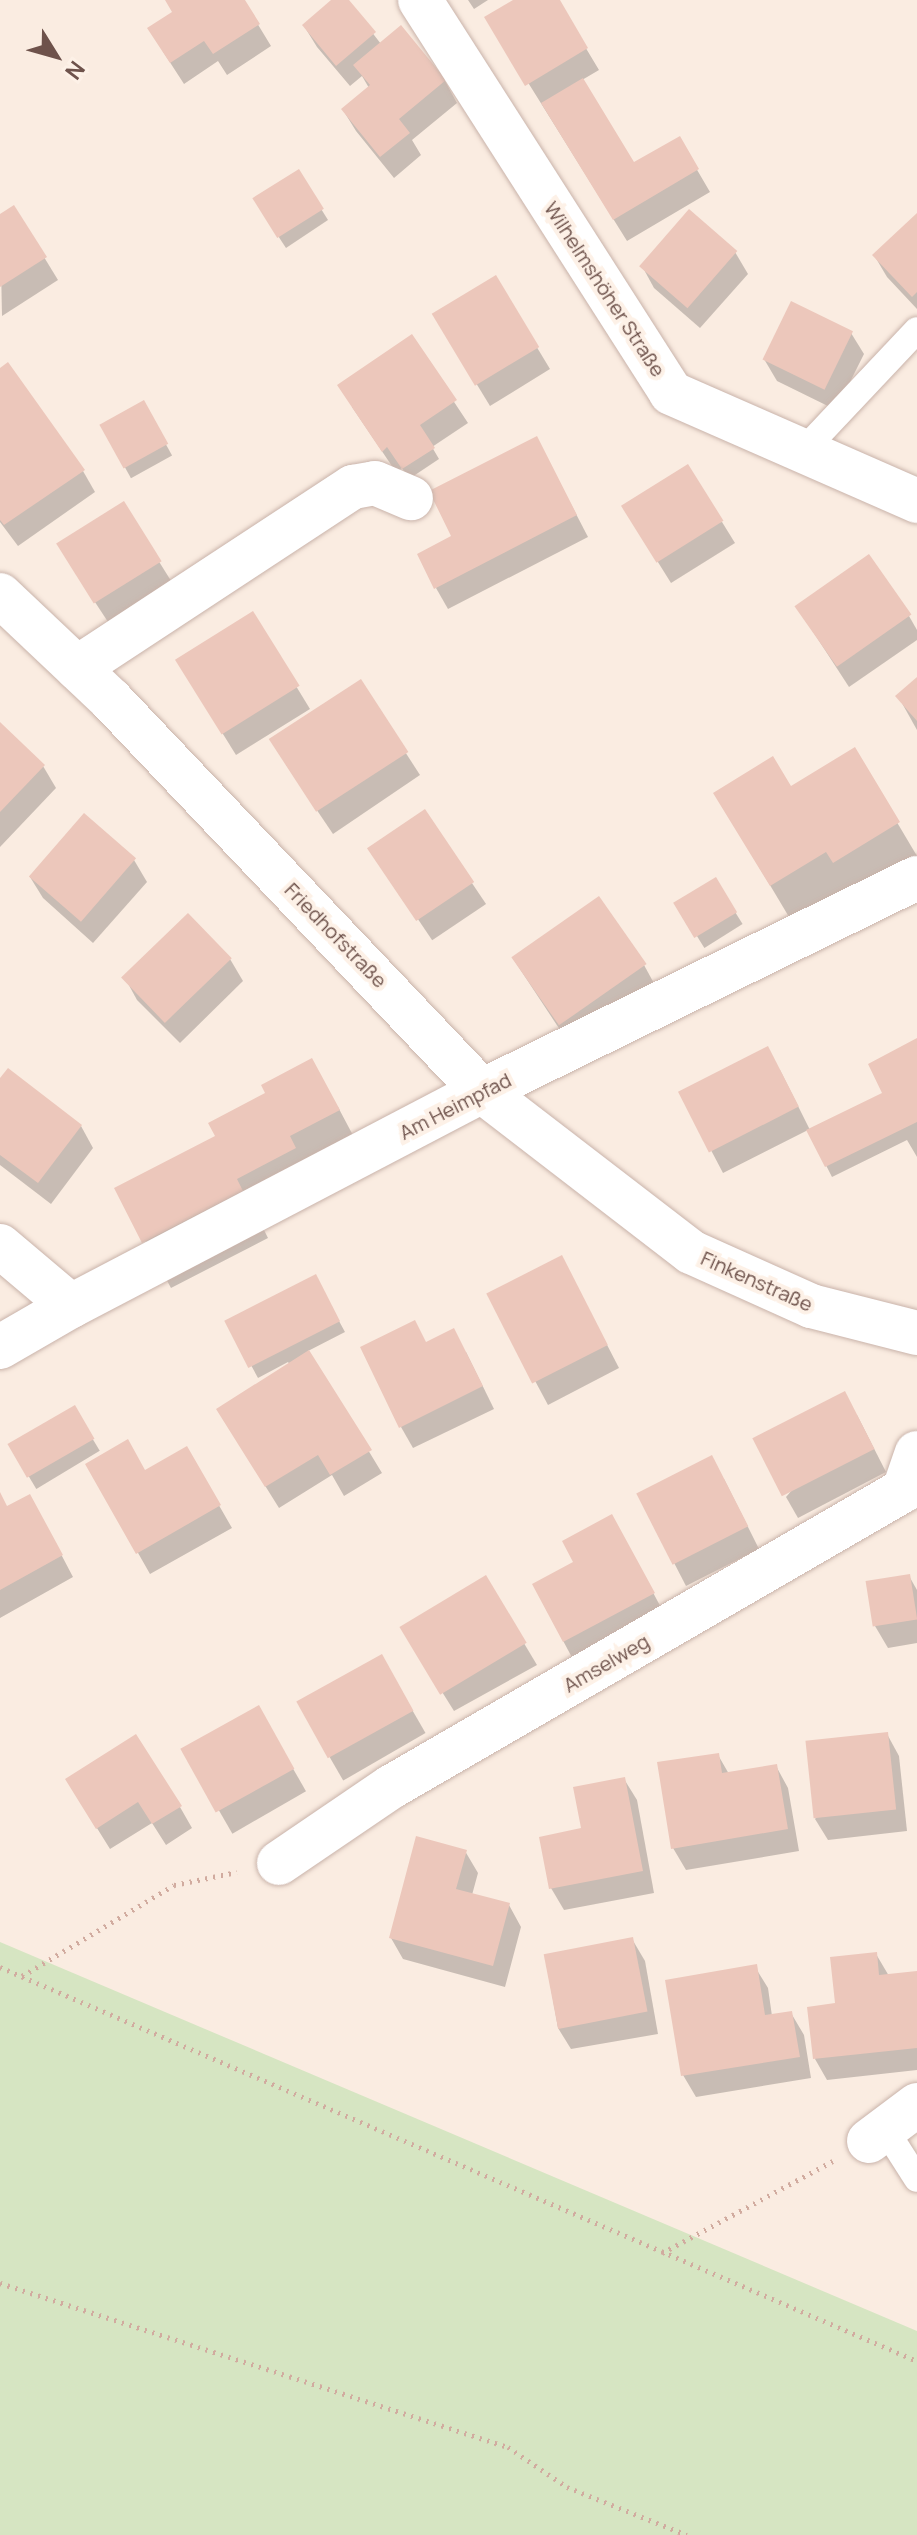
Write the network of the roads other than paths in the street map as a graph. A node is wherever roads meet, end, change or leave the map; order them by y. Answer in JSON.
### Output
{"nodes":[{"id":1,"x":420,"y":0,"type":"edge"},
{"id":2,"x":917,"y":330,"type":"edge"},
{"id":3,"x":803,"y":451,"type":"junction"},
{"id":4,"x":411,"y":498,"type":"dead end"},
{"id":5,"x":917,"y":501,"type":"edge"},
{"id":6,"x":0,"y":595,"type":"edge"},
{"id":7,"x":77,"y":668,"type":"junction"},
{"id":8,"x":917,"y":878,"type":"edge"},
{"id":9,"x":482,"y":1091,"type":"junction"},
{"id":10,"x":0,"y":1246,"type":"edge"},
{"id":11,"x":691,"y":1252,"type":"joint"},
{"id":12,"x":71,"y":1306,"type":"junction"},
{"id":13,"x":917,"y":1333,"type":"edge"},
{"id":14,"x":0,"y":1347,"type":"edge"},
{"id":15,"x":917,"y":1453,"type":"edge"},
{"id":16,"x":279,"y":1863,"type":"road end"},
{"id":17,"x":890,"y":2125,"type":"edge"},
{"id":18,"x":917,"y":2179,"type":"edge"}],
"edges":[{"from":1,"to":3,"type":"street","name":"Wilhelmshöher Straße"},
{"from":2,"to":3,"type":"lane"},
{"from":3,"to":5,"type":"street","name":"Wilhelmshöher Straße"},
{"from":4,"to":7,"type":"street"},
{"from":6,"to":7,"type":"street","name":"Friedhofstraße"},
{"from":7,"to":9,"type":"street","name":"Friedhofstraße"},
{"from":8,"to":9,"type":"street","name":"Am Heimpfad"},
{"from":9,"to":11,"type":"street","name":"Friedhofstraße"},
{"from":9,"to":12,"type":"street","name":"Am Heimpfad"},
{"from":10,"to":12,"type":"street"},
{"from":11,"to":13,"type":"street","name":"Finkenstraße"},
{"from":12,"to":14,"type":"street","name":"Am Heimpfad"},
{"from":15,"to":16,"type":"street","name":"Amselweg"},
{"from":17,"to":18,"type":"lane"}]}
